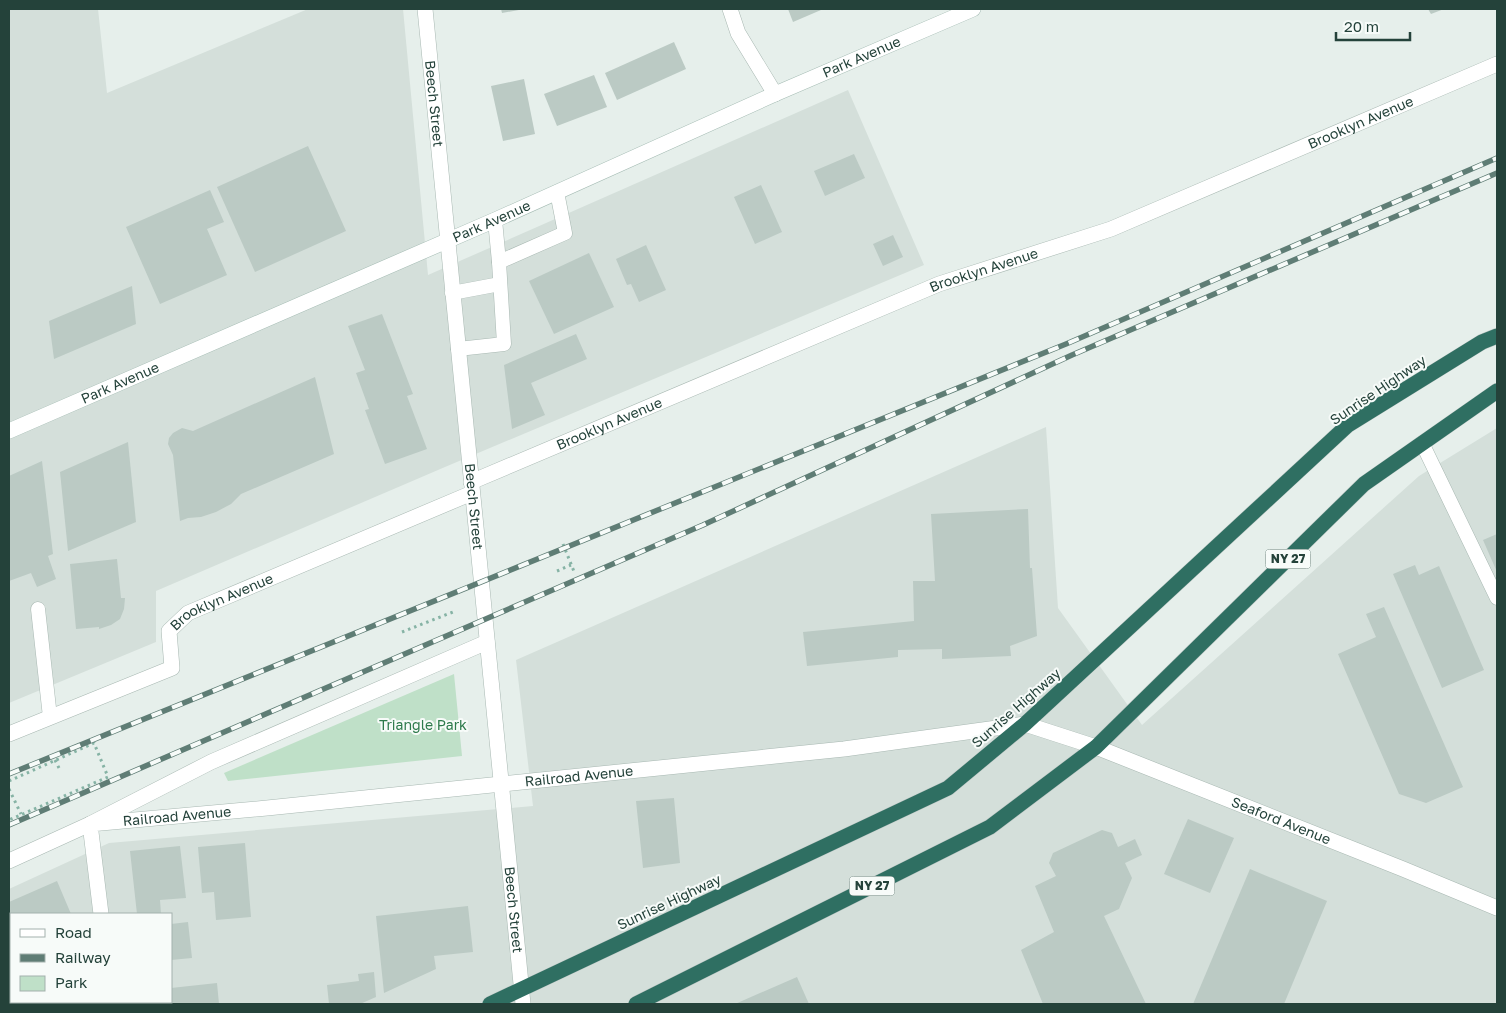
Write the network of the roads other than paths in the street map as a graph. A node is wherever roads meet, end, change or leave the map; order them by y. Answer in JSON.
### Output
{"nodes":[{"id":1,"x":425,"y":9,"type":"edge"},
{"id":2,"x":730,"y":9,"type":"edge"},
{"id":3,"x":973,"y":9,"type":"edge"},
{"id":4,"x":1497,"y":64,"type":"edge"},
{"id":5,"x":775,"y":94,"type":"junction"},
{"id":6,"x":557,"y":192,"type":"junction"},
{"id":7,"x":495,"y":220,"type":"junction"},
{"id":8,"x":447,"y":241,"type":"junction"},
{"id":9,"x":499,"y":262,"type":"junction"},
{"id":10,"x":500,"y":284,"type":"junction"},
{"id":11,"x":452,"y":292,"type":"junction"},
{"id":12,"x":1497,"y":336,"type":"edge"},
{"id":13,"x":458,"y":348,"type":"junction"},
{"id":14,"x":1497,"y":391,"type":"edge"},
{"id":15,"x":9,"y":431,"type":"edge"},
{"id":16,"x":1422,"y":443,"type":"junction"},
{"id":17,"x":472,"y":488,"type":"junction"},
{"id":18,"x":1497,"y":598,"type":"edge"},
{"id":19,"x":38,"y":609,"type":"dead end"},
{"id":20,"x":487,"y":642,"type":"junction"},
{"id":21,"x":50,"y":717,"type":"junction"},
{"id":22,"x":1025,"y":724,"type":"junction"},
{"id":23,"x":9,"y":734,"type":"edge"},
{"id":24,"x":1065,"y":737,"type":"joint"},
{"id":25,"x":1096,"y":747,"type":"junction"},
{"id":26,"x":501,"y":784,"type":"junction"},
{"id":27,"x":90,"y":824,"type":"junction"},
{"id":28,"x":9,"y":861,"type":"edge"},
{"id":29,"x":1497,"y":908,"type":"edge"},
{"id":30,"x":101,"y":913,"type":"edge"},
{"id":31,"x":522,"y":997,"type":"edge"},
{"id":32,"x":490,"y":1004,"type":"edge"},
{"id":33,"x":636,"y":1004,"type":"edge"}],
"edges":[{"from":1,"to":8,"type":"street","name":"Beech Street"},
{"from":2,"to":5,"type":"street"},
{"from":3,"to":5,"type":"street","name":"Park Avenue"},
{"from":4,"to":17,"type":"street","name":"Brooklyn Avenue"},
{"from":5,"to":6,"type":"street","name":"Park Avenue"},
{"from":6,"to":7,"type":"street","name":"Park Avenue"},
{"from":6,"to":9,"type":"lane"},
{"from":7,"to":8,"type":"street","name":"Park Avenue"},
{"from":7,"to":9,"type":"lane"},
{"from":8,"to":11,"type":"street","name":"Beech Street"},
{"from":8,"to":15,"type":"street","name":"Park Avenue"},
{"from":9,"to":10,"type":"lane"},
{"from":10,"to":11,"type":"lane"},
{"from":10,"to":13,"type":"lane"},
{"from":11,"to":13,"type":"street","name":"Beech Street"},
{"from":12,"to":22,"type":"highway","name":"Sunrise Highway"},
{"from":13,"to":17,"type":"street","name":"Beech Street"},
{"from":14,"to":16,"type":"highway","number":"NY 27"},
{"from":16,"to":18,"type":"lane"},
{"from":16,"to":25,"type":"highway","number":"NY 27"},
{"from":17,"to":20,"type":"street","name":"Beech Street"},
{"from":17,"to":21,"type":"street","name":"Brooklyn Avenue"},
{"from":19,"to":21,"type":"lane"},
{"from":20,"to":26,"type":"street","name":"Beech Street"},
{"from":20,"to":27,"type":"street","name":"Railroad Avenue"},
{"from":21,"to":23,"type":"street","name":"Brooklyn Avenue"},
{"from":22,"to":24,"type":"street","name":"Railroad Avenue"},
{"from":22,"to":26,"type":"street","name":"Railroad Avenue"},
{"from":22,"to":31,"type":"highway","name":"Sunrise Highway"},
{"from":24,"to":25,"type":"street","name":"Seaford Avenue"},
{"from":25,"to":29,"type":"street","name":"Seaford Avenue"},
{"from":25,"to":33,"type":"highway","number":"NY 27"},
{"from":26,"to":27,"type":"street","name":"Railroad Avenue"},
{"from":26,"to":31,"type":"street","name":"Beech Street"},
{"from":27,"to":28,"type":"street","name":"Railroad Avenue"},
{"from":27,"to":30,"type":"street"},
{"from":31,"to":32,"type":"highway","name":"Sunrise Highway"}]}
